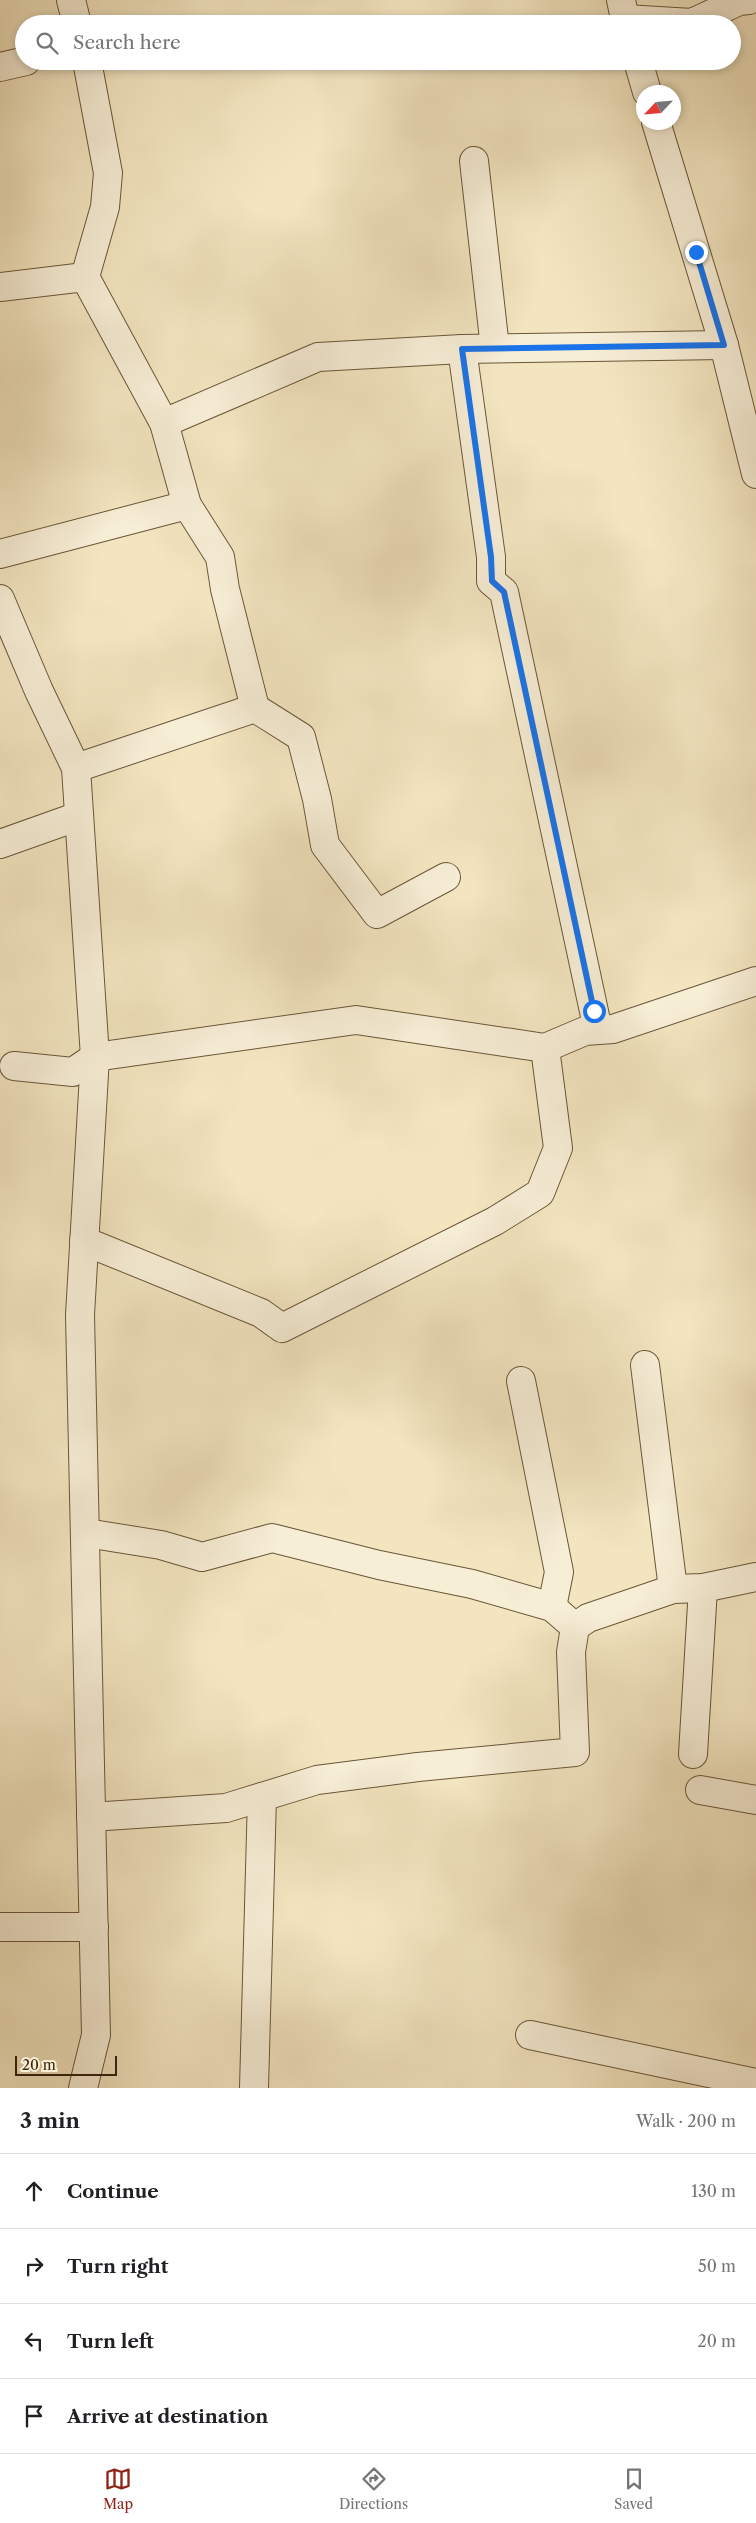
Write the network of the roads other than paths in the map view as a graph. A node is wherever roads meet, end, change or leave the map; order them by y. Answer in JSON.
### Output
{"nodes":[{"id":1,"x":71,"y":0,"type":"edge"},
{"id":2,"x":749,"y":0,"type":"edge"},
{"id":3,"x":75,"y":15,"type":"edge"},
{"id":4,"x":709,"y":15,"type":"edge"},
{"id":5,"x":15,"y":64,"type":"edge"},
{"id":6,"x":0,"y":67,"type":"edge"},
{"id":7,"x":89,"y":70,"type":"edge"},
{"id":8,"x":641,"y":70,"type":"edge"},
{"id":9,"x":645,"y":85,"type":"edge"},
{"id":10,"x":658,"y":130,"type":"edge"},
{"id":11,"x":474,"y":161,"type":"dead end"},
{"id":12,"x":85,"y":277,"type":"junction"},
{"id":13,"x":0,"y":287,"type":"edge"},
{"id":14,"x":724,"y":345,"type":"junction"},
{"id":15,"x":495,"y":348,"type":"junction"},
{"id":16,"x":462,"y":349,"type":"junction"},
{"id":17,"x":164,"y":423,"type":"junction"},
{"id":18,"x":756,"y":474,"type":"edge"},
{"id":19,"x":187,"y":505,"type":"junction"},
{"id":20,"x":0,"y":554,"type":"edge"},
{"id":21,"x":0,"y":599,"type":"edge"},
{"id":22,"x":255,"y":708,"type":"junction"},
{"id":23,"x":76,"y":768,"type":"junction"},
{"id":24,"x":79,"y":816,"type":"junction"},
{"id":25,"x":0,"y":844,"type":"edge"},
{"id":26,"x":446,"y":877,"type":"dead end"},
{"id":27,"x":756,"y":982,"type":"edge"},
{"id":28,"x":598,"y":1030,"type":"junction"},
{"id":29,"x":545,"y":1048,"type":"junction"},
{"id":30,"x":96,"y":1057,"type":"junction"},
{"id":31,"x":14,"y":1066,"type":"dead end"},
{"id":32,"x":84,"y":1241,"type":"junction"},
{"id":33,"x":645,"y":1365,"type":"dead end"},
{"id":34,"x":521,"y":1382,"type":"dead end"},
{"id":35,"x":86,"y":1533,"type":"junction"},
{"id":36,"x":756,"y":1577,"type":"edge"},
{"id":37,"x":703,"y":1588,"type":"junction"},
{"id":38,"x":673,"y":1589,"type":"junction"},
{"id":39,"x":552,"y":1607,"type":"junction"},
{"id":40,"x":575,"y":1626,"type":"junction"},
{"id":41,"x":693,"y":1754,"type":"dead end"},
{"id":42,"x":700,"y":1790,"type":"dead end"},
{"id":43,"x":262,"y":1797,"type":"junction"},
{"id":44,"x":756,"y":1800,"type":"edge"},
{"id":45,"x":91,"y":1817,"type":"junction"},
{"id":46,"x":0,"y":1927,"type":"edge"},
{"id":47,"x":94,"y":1927,"type":"junction"},
{"id":48,"x":530,"y":2035,"type":"dead end"},
{"id":49,"x":756,"y":2083,"type":"edge"},
{"id":50,"x":83,"y":2088,"type":"edge"},
{"id":51,"x":254,"y":2088,"type":"edge"}],
"edges":[{"from":1,"to":3,"type":"street"},
{"from":2,"to":4,"type":"street"},
{"from":5,"to":6,"type":"street"},
{"from":7,"to":12,"type":"street"},
{"from":8,"to":9,"type":"street"},
{"from":10,"to":14,"type":"street"},
{"from":11,"to":15,"type":"street"},
{"from":12,"to":13,"type":"street"},
{"from":12,"to":17,"type":"street"},
{"from":14,"to":15,"type":"street"},
{"from":14,"to":18,"type":"street"},
{"from":15,"to":16,"type":"street"},
{"from":16,"to":17,"type":"street"},
{"from":16,"to":28,"type":"street"},
{"from":17,"to":19,"type":"street"},
{"from":19,"to":20,"type":"street"},
{"from":19,"to":22,"type":"street"},
{"from":21,"to":23,"type":"street"},
{"from":22,"to":23,"type":"street"},
{"from":22,"to":26,"type":"street"},
{"from":23,"to":24,"type":"street"},
{"from":24,"to":25,"type":"street"},
{"from":24,"to":30,"type":"street"},
{"from":27,"to":28,"type":"street"},
{"from":28,"to":29,"type":"street"},
{"from":29,"to":30,"type":"street"},
{"from":29,"to":32,"type":"street"},
{"from":30,"to":31,"type":"street"},
{"from":30,"to":32,"type":"street"},
{"from":32,"to":35,"type":"street"},
{"from":33,"to":38,"type":"street"},
{"from":34,"to":39,"type":"street"},
{"from":35,"to":39,"type":"street"},
{"from":35,"to":45,"type":"street"},
{"from":36,"to":37,"type":"street"},
{"from":37,"to":38,"type":"street"},
{"from":37,"to":41,"type":"street"},
{"from":38,"to":40,"type":"street"},
{"from":39,"to":40,"type":"street"},
{"from":40,"to":43,"type":"street"},
{"from":42,"to":44,"type":"street"},
{"from":43,"to":45,"type":"street"},
{"from":43,"to":51,"type":"street"},
{"from":45,"to":47,"type":"street"},
{"from":46,"to":47,"type":"street"},
{"from":47,"to":50,"type":"street"},
{"from":48,"to":49,"type":"street"}]}
